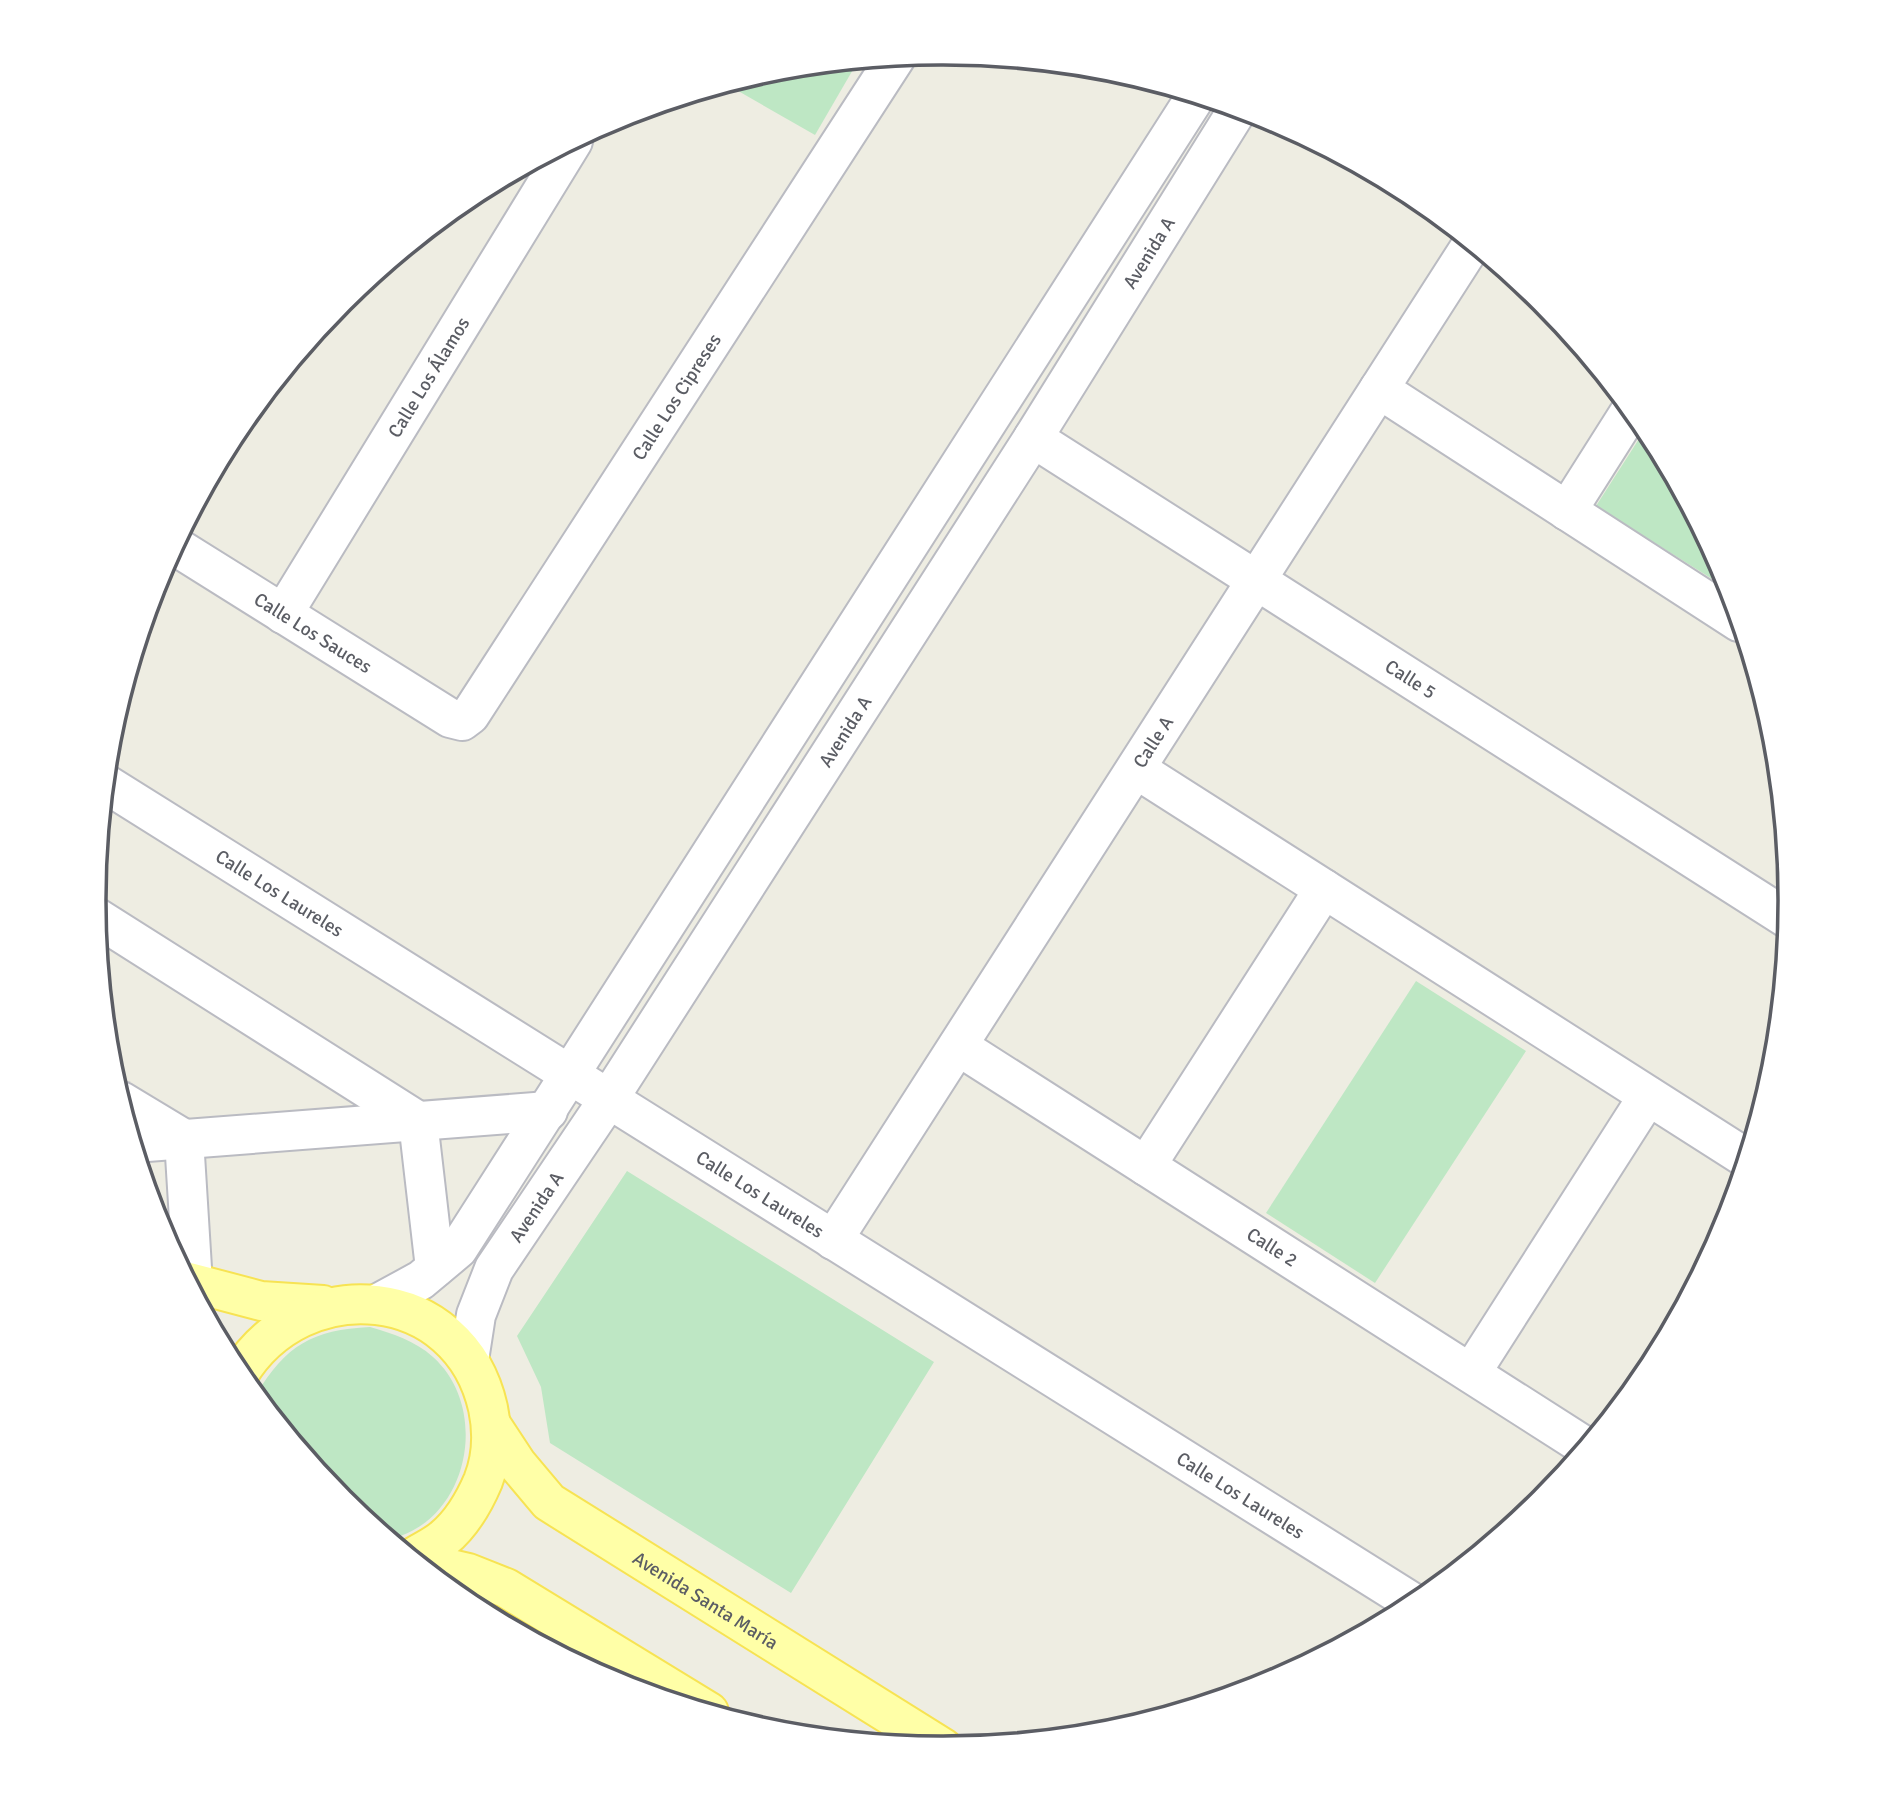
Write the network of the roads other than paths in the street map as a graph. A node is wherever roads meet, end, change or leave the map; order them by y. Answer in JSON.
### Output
{"nodes":[{"id":1,"x":890,"y":67,"type":"edge"},
{"id":2,"x":1191,"y":103,"type":"edge"},
{"id":3,"x":1232,"y":117,"type":"edge"},
{"id":4,"x":564,"y":155,"type":"edge"},
{"id":5,"x":1468,"y":251,"type":"edge"},
{"id":6,"x":1379,"y":389,"type":"junction"},
{"id":7,"x":1625,"y":419,"type":"edge"},
{"id":8,"x":1033,"y":438,"type":"junction"},
{"id":9,"x":1567,"y":511,"type":"junction"},
{"id":10,"x":183,"y":551,"type":"edge"},
{"id":11,"x":1256,"y":580,"type":"junction"},
{"id":12,"x":1726,"y":613,"type":"edge"},
{"id":13,"x":283,"y":614,"type":"junction"},
{"id":14,"x":450,"y":718,"type":"joint"},
{"id":15,"x":1136,"y":769,"type":"junction"},
{"id":16,"x":113,"y":789,"type":"edge"},
{"id":17,"x":1324,"y":889,"type":"junction"},
{"id":18,"x":1778,"y":912,"type":"edge"},
{"id":19,"x":107,"y":924,"type":"edge"},
{"id":20,"x":958,"y":1045,"type":"junction"},
{"id":21,"x":572,"y":1074,"type":"junction"},
{"id":22,"x":1648,"y":1096,"type":"junction"},
{"id":23,"x":608,"y":1100,"type":"junction"},
{"id":24,"x":133,"y":1108,"type":"edge"},
{"id":25,"x":548,"y":1111,"type":"junction"},
{"id":26,"x":418,"y":1121,"type":"junction"},
{"id":27,"x":184,"y":1139,"type":"junction"},
{"id":28,"x":143,"y":1142,"type":"edge"},
{"id":29,"x":1738,"y":1153,"type":"edge"},
{"id":30,"x":1146,"y":1166,"type":"junction"},
{"id":31,"x":833,"y":1240,"type":"junction"},
{"id":32,"x":190,"y":1266,"type":"edge"},
{"id":33,"x":435,"y":1268,"type":"junction"},
{"id":34,"x":200,"y":1285,"type":"edge"},
{"id":35,"x":377,"y":1304,"type":"junction"},
{"id":36,"x":329,"y":1306,"type":"junction"},
{"id":37,"x":469,"y":1360,"type":"junction"},
{"id":38,"x":246,"y":1364,"type":"edge"},
{"id":39,"x":1471,"y":1373,"type":"junction"},
{"id":40,"x":492,"y":1426,"type":"junction"},
{"id":41,"x":1578,"y":1442,"type":"edge"},
{"id":42,"x":421,"y":1554,"type":"edge"},
{"id":43,"x":433,"y":1564,"type":"edge"},
{"id":44,"x":1403,"y":1597,"type":"edge"},
{"id":45,"x":679,"y":1694,"type":"edge"},
{"id":46,"x":923,"y":1735,"type":"edge"}],
"edges":[{"from":1,"to":14,"type":"street","name":"Calle Los Cipreses"},
{"from":2,"to":21,"type":"street"},
{"from":3,"to":8,"type":"street","name":"Avenida A"},
{"from":4,"to":13,"type":"street","name":"Calle Los Álamos"},
{"from":5,"to":6,"type":"street","name":"Calle A"},
{"from":6,"to":9,"type":"street"},
{"from":6,"to":11,"type":"street","name":"Calle A"},
{"from":7,"to":9,"type":"street"},
{"from":8,"to":11,"type":"street","name":"Calle 5"},
{"from":8,"to":23,"type":"street","name":"Avenida A"},
{"from":9,"to":12,"type":"street"},
{"from":10,"to":13,"type":"street","name":"Calle Los Sauces"},
{"from":11,"to":15,"type":"street","name":"Calle A"},
{"from":11,"to":18,"type":"street","name":"Calle 5"},
{"from":13,"to":14,"type":"street","name":"Calle Los Sauces"},
{"from":15,"to":17,"type":"street"},
{"from":15,"to":20,"type":"street","name":"Calle A"},
{"from":16,"to":21,"type":"street","name":"Calle Los Laureles"},
{"from":17,"to":22,"type":"street"},
{"from":17,"to":30,"type":"street"},
{"from":19,"to":26,"type":"street"},
{"from":20,"to":30,"type":"street","name":"Calle 2"},
{"from":20,"to":31,"type":"street","name":"Calle A"},
{"from":21,"to":23,"type":"street","name":"Calle Los Laureles"},
{"from":21,"to":25,"type":"street"},
{"from":22,"to":29,"type":"street"},
{"from":22,"to":39,"type":"street"},
{"from":23,"to":31,"type":"street","name":"Calle Los Laureles"},
{"from":23,"to":37,"type":"street","name":"Avenida A"},
{"from":24,"to":27,"type":"street"},
{"from":25,"to":26,"type":"street"},
{"from":25,"to":33,"type":"street"},
{"from":26,"to":27,"type":"street"},
{"from":26,"to":33,"type":"street"},
{"from":27,"to":28,"type":"street"},
{"from":27,"to":32,"type":"street"},
{"from":30,"to":39,"type":"street","name":"Calle 2"},
{"from":31,"to":44,"type":"street","name":"Calle Los Laureles"},
{"from":33,"to":35,"type":"street"},
{"from":34,"to":36,"type":"main road"},
{"from":35,"to":36,"type":"main road"},
{"from":35,"to":37,"type":"main road"},
{"from":36,"to":38,"type":"main road"},
{"from":37,"to":40,"type":"main road"},
{"from":39,"to":41,"type":"street","name":"Calle 2"},
{"from":40,"to":42,"type":"main road"},
{"from":40,"to":46,"type":"main road","name":"Avenida Santa María"},
{"from":43,"to":45,"type":"main road"}]}
